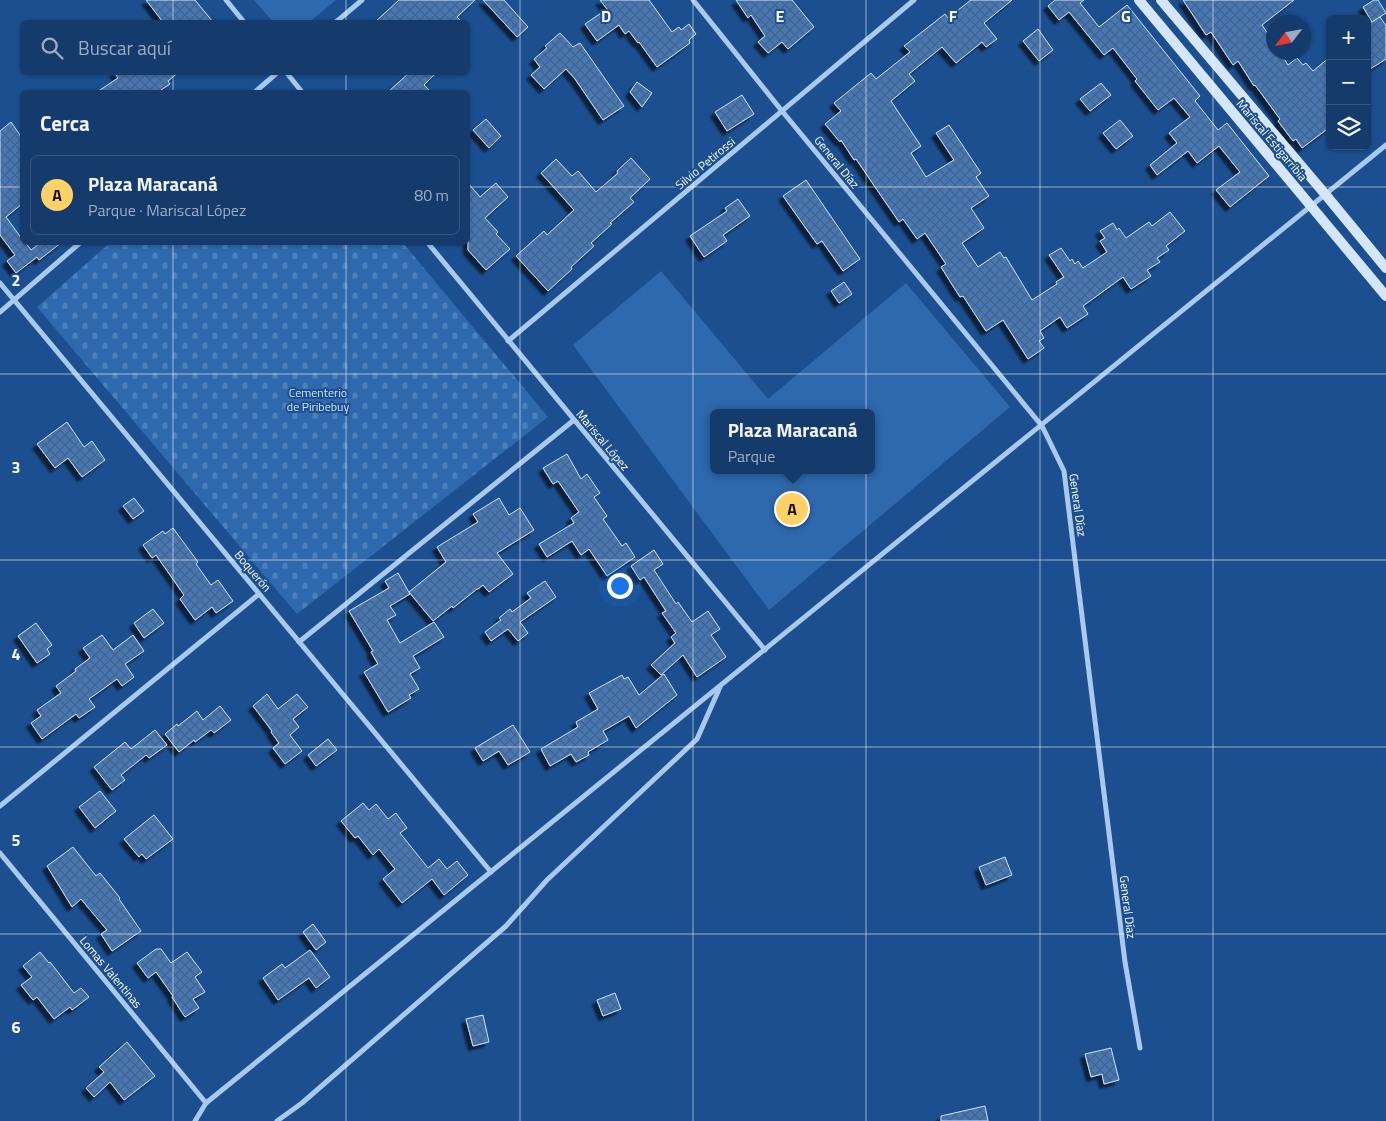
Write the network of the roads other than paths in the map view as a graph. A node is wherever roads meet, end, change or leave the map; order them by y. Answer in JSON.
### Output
{"nodes":[{"id":1,"x":226,"y":0,"type":"edge"},
{"id":2,"x":362,"y":0,"type":"edge"},
{"id":3,"x":693,"y":0,"type":"edge"},
{"id":4,"x":914,"y":0,"type":"edge"},
{"id":5,"x":1139,"y":0,"type":"edge"},
{"id":6,"x":1161,"y":0,"type":"edge"},
{"id":7,"x":242,"y":20,"type":"edge"},
{"id":8,"x":338,"y":20,"type":"edge"},
{"id":9,"x":274,"y":75,"type":"edge"},
{"id":10,"x":288,"y":75,"type":"edge"},
{"id":11,"x":256,"y":90,"type":"edge"},
{"id":12,"x":300,"y":90,"type":"edge"},
{"id":13,"x":782,"y":111,"type":"junction"},
{"id":14,"x":1386,"y":145,"type":"edge"},
{"id":15,"x":1325,"y":194,"type":"junction"},
{"id":16,"x":1310,"y":206,"type":"junction"},
{"id":17,"x":78,"y":245,"type":"edge"},
{"id":18,"x":429,"y":245,"type":"edge"},
{"id":19,"x":1386,"y":268,"type":"edge"},
{"id":20,"x":0,"y":284,"type":"edge"},
{"id":21,"x":1386,"y":296,"type":"edge"},
{"id":22,"x":14,"y":300,"type":"junction"},
{"id":23,"x":0,"y":312,"type":"edge"},
{"id":24,"x":508,"y":341,"type":"junction"},
{"id":25,"x":574,"y":420,"type":"junction"},
{"id":26,"x":1042,"y":426,"type":"junction"},
{"id":27,"x":259,"y":594,"type":"junction"},
{"id":28,"x":299,"y":642,"type":"junction"},
{"id":29,"x":765,"y":650,"type":"junction"},
{"id":30,"x":721,"y":686,"type":"junction"},
{"id":31,"x":0,"y":806,"type":"edge"},
{"id":32,"x":0,"y":853,"type":"edge"},
{"id":33,"x":491,"y":872,"type":"junction"},
{"id":34,"x":1140,"y":1048,"type":"dead end"},
{"id":35,"x":206,"y":1103,"type":"junction"},
{"id":36,"x":195,"y":1121,"type":"edge"},
{"id":37,"x":277,"y":1121,"type":"edge"}],
"edges":[{"from":1,"to":7,"type":"street"},
{"from":2,"to":8,"type":"street"},
{"from":3,"to":13,"type":"street","name":"General Díaz"},
{"from":4,"to":13,"type":"street","name":"Silvio Petirossi"},
{"from":5,"to":16,"type":"street","name":"Mariscal Estigarribia"},
{"from":6,"to":15,"type":"street"},
{"from":9,"to":11,"type":"street"},
{"from":10,"to":12,"type":"street"},
{"from":13,"to":24,"type":"street","name":"Silvio Petirossi"},
{"from":13,"to":26,"type":"street","name":"General Díaz"},
{"from":14,"to":15,"type":"street"},
{"from":15,"to":16,"type":"street"},
{"from":15,"to":19,"type":"street"},
{"from":16,"to":21,"type":"street","name":"Mariscal Estigarribia"},
{"from":16,"to":26,"type":"street"},
{"from":17,"to":22,"type":"street"},
{"from":18,"to":24,"type":"street","name":"Mariscal López"},
{"from":20,"to":22,"type":"street","name":"Boquerón"},
{"from":22,"to":23,"type":"street"},
{"from":22,"to":27,"type":"street","name":"Boquerón"},
{"from":24,"to":25,"type":"street","name":"Mariscal López"},
{"from":25,"to":28,"type":"street"},
{"from":25,"to":29,"type":"street","name":"Mariscal López"},
{"from":26,"to":29,"type":"street"},
{"from":26,"to":34,"type":"street","name":"General Díaz"},
{"from":27,"to":28,"type":"street","name":"Boquerón"},
{"from":27,"to":31,"type":"street"},
{"from":28,"to":33,"type":"street","name":"Boquerón"},
{"from":29,"to":30,"type":"street"},
{"from":30,"to":33,"type":"street"},
{"from":30,"to":37,"type":"street"},
{"from":32,"to":35,"type":"street","name":"Lomas Valentinas"},
{"from":33,"to":35,"type":"street"},
{"from":35,"to":36,"type":"street"}]}
